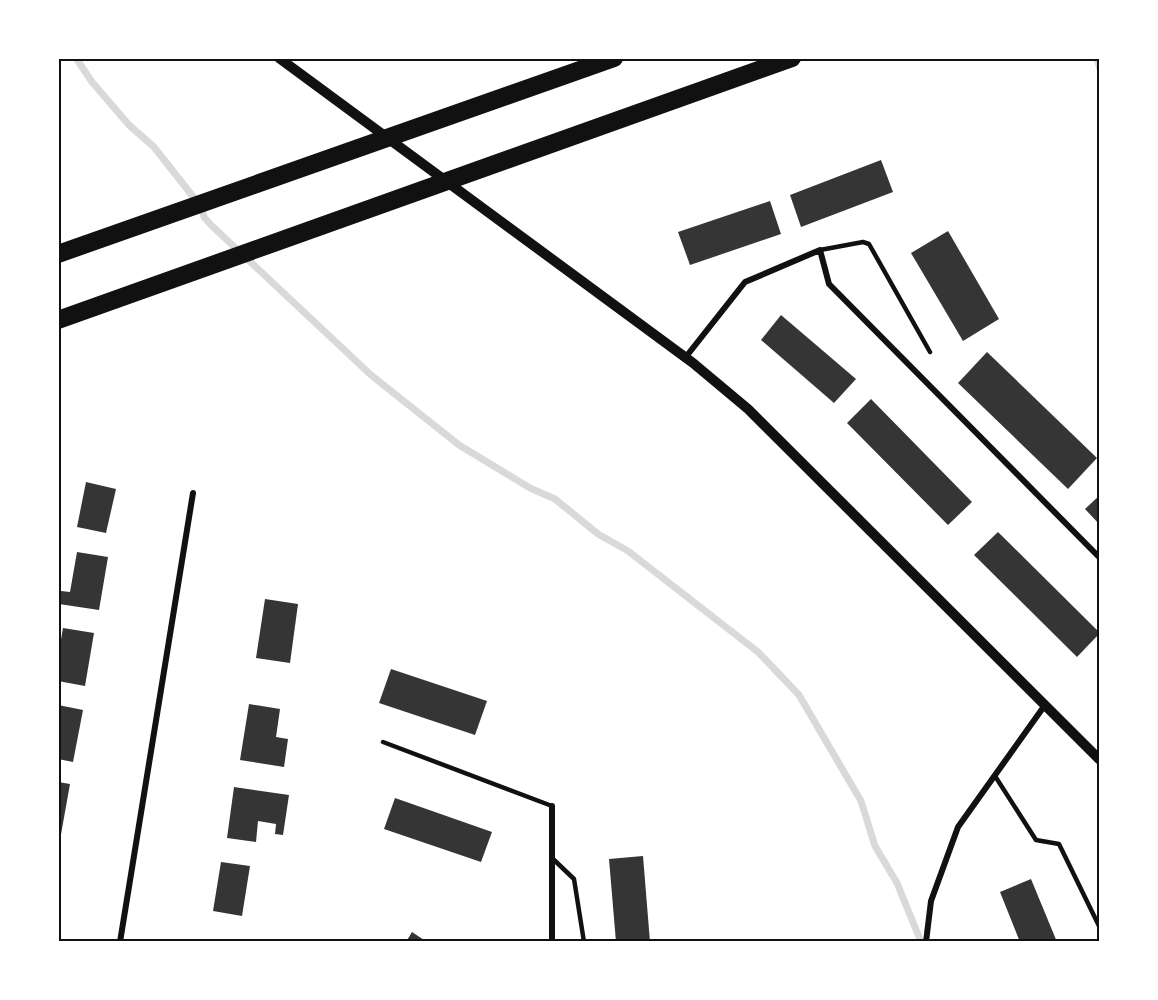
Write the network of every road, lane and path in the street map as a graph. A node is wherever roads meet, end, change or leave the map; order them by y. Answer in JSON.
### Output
{"nodes":[{"id":1,"x":279,"y":58,"type":"edge"},
{"id":2,"x":614,"y":58,"type":"edge"},
{"id":3,"x":792,"y":58,"type":"edge"},
{"id":4,"x":820,"y":250,"type":"junction"},
{"id":5,"x":58,"y":254,"type":"edge"},
{"id":6,"x":58,"y":320,"type":"edge"},
{"id":7,"x":930,"y":352,"type":"dead end"},
{"id":8,"x":685,"y":358,"type":"junction"},
{"id":9,"x":193,"y":493,"type":"dead end"},
{"id":10,"x":1100,"y":558,"type":"edge"},
{"id":11,"x":1045,"y":705,"type":"junction"},
{"id":12,"x":383,"y":742,"type":"dead end"},
{"id":13,"x":1100,"y":760,"type":"edge"},
{"id":14,"x":995,"y":776,"type":"junction"},
{"id":15,"x":552,"y":806,"type":"joint"},
{"id":16,"x":552,"y":858,"type":"junction"},
{"id":17,"x":1100,"y":928,"type":"edge"},
{"id":18,"x":120,"y":942,"type":"edge"},
{"id":19,"x":552,"y":942,"type":"edge"},
{"id":20,"x":584,"y":942,"type":"edge"},
{"id":21,"x":926,"y":942,"type":"edge"}],
"edges":[{"from":1,"to":8,"type":"street"},
{"from":2,"to":5,"type":"highway"},
{"from":3,"to":6,"type":"highway"},
{"from":4,"to":7,"type":"lane"},
{"from":4,"to":8,"type":"street"},
{"from":4,"to":10,"type":"street"},
{"from":8,"to":11,"type":"street"},
{"from":9,"to":18,"type":"street"},
{"from":11,"to":13,"type":"street"},
{"from":11,"to":14,"type":"street"},
{"from":12,"to":15,"type":"lane"},
{"from":14,"to":17,"type":"lane"},
{"from":14,"to":21,"type":"street"},
{"from":15,"to":16,"type":"street"},
{"from":16,"to":19,"type":"street"},
{"from":16,"to":20,"type":"lane"}]}
